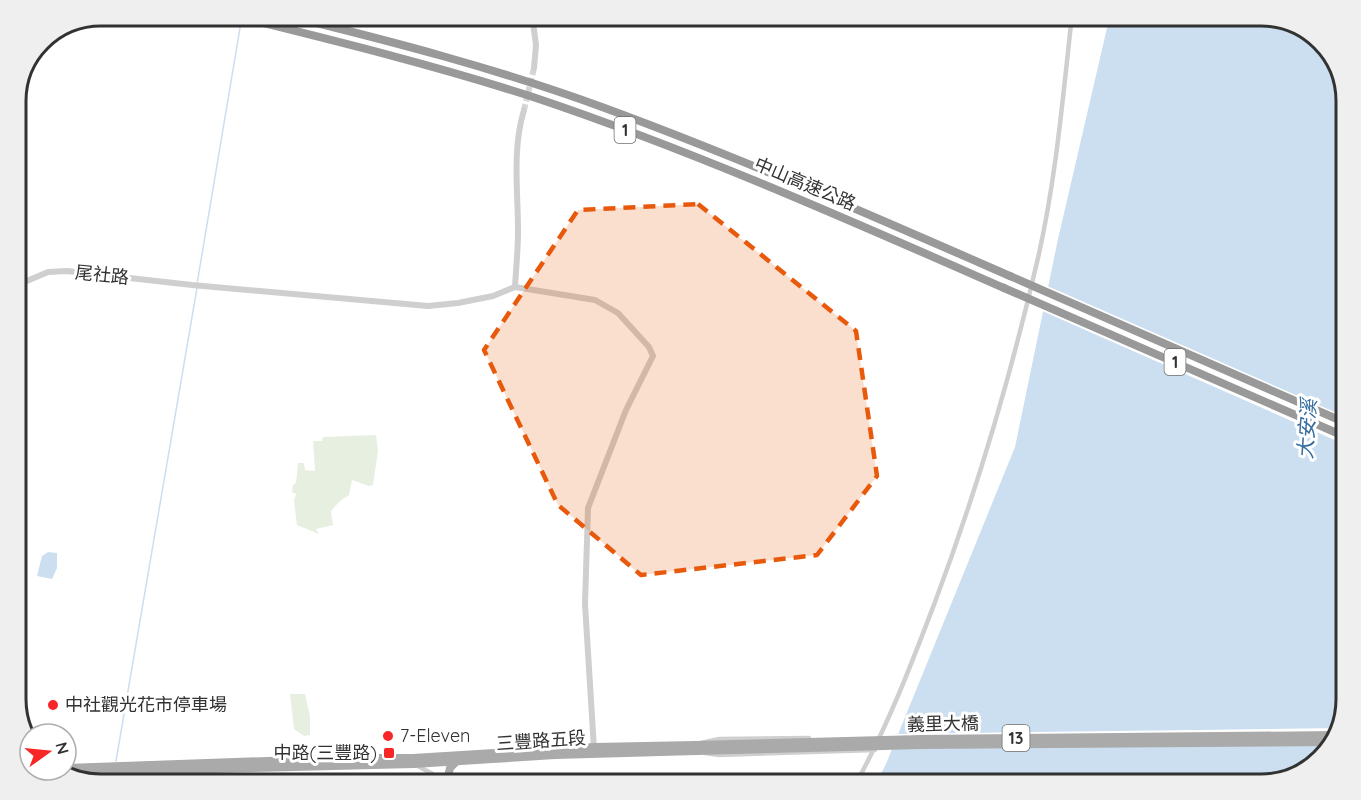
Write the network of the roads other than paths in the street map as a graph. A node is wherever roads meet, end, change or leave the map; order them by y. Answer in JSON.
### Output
{"nodes":[{"id":1,"x":274,"y":26,"type":"edge"},
{"id":2,"x":328,"y":26,"type":"edge"},
{"id":3,"x":533,"y":26,"type":"edge"},
{"id":4,"x":1071,"y":26,"type":"edge"},
{"id":5,"x":534,"y":68,"type":"tunnel mouth"},
{"id":6,"x":524,"y":110,"type":"tunnel mouth"},
{"id":7,"x":26,"y":281,"type":"edge"},
{"id":8,"x":514,"y":287,"type":"junction"},
{"id":9,"x":1336,"y":418,"type":"edge"},
{"id":10,"x":1336,"y":432,"type":"edge"},
{"id":11,"x":1326,"y":735,"type":"edge"},
{"id":12,"x":881,"y":737,"type":"junction"},
{"id":13,"x":1322,"y":742,"type":"edge"},
{"id":14,"x":696,"y":748,"type":"junction"},
{"id":15,"x":594,"y":750,"type":"junction"},
{"id":16,"x":874,"y":750,"type":"junction"},
{"id":17,"x":413,"y":761,"type":"junction"},
{"id":18,"x":456,"y":762,"type":"junction"},
{"id":19,"x":212,"y":766,"type":"junction"},
{"id":20,"x":78,"y":768,"type":"edge"},
{"id":21,"x":89,"y":774,"type":"edge"},
{"id":22,"x":211,"y":774,"type":"edge"},
{"id":23,"x":435,"y":774,"type":"edge"},
{"id":24,"x":450,"y":774,"type":"edge"},
{"id":25,"x":861,"y":774,"type":"edge"}],
"edges":[{"from":1,"to":10,"type":"highway","name":"中山高速公路","number":"1","bridge":true},
{"from":2,"to":9,"type":"highway","name":"中山高速公路","number":"1","bridge":true},
{"from":3,"to":5,"type":"street"},
{"from":4,"to":12,"type":"street"},
{"from":6,"to":8,"type":"street"},
{"from":7,"to":8,"type":"street","name":"尾社路"},
{"from":8,"to":15,"type":"street"},
{"from":11,"to":14,"type":"main road","name":"義里大橋","number":"13","bridge":true},
{"from":12,"to":14,"type":"street"},
{"from":12,"to":16,"type":"street"},
{"from":13,"to":14,"type":"main road","name":"義里大橋","number":"13","bridge":true},
{"from":14,"to":15,"type":"main road","name":"三豐路五段","number":"13"},
{"from":14,"to":16,"type":"street"},
{"from":15,"to":17,"type":"main road","name":"三豐路五段","number":"13"},
{"from":15,"to":18,"type":"main road","name":"三豐路五段","number":"13"},
{"from":16,"to":25,"type":"street"},
{"from":17,"to":18,"type":"main road","name":"三豐路五段","number":"13"},
{"from":17,"to":19,"type":"main road","name":"三豐路五段","number":"13"},
{"from":17,"to":23,"type":"street"},
{"from":18,"to":24,"type":"main road"},
{"from":19,"to":20,"type":"main road","name":"三豐路五段","number":"13"},
{"from":19,"to":21,"type":"main road","name":"三豐路五段","number":"13"},
{"from":19,"to":22,"type":"street"}]}
